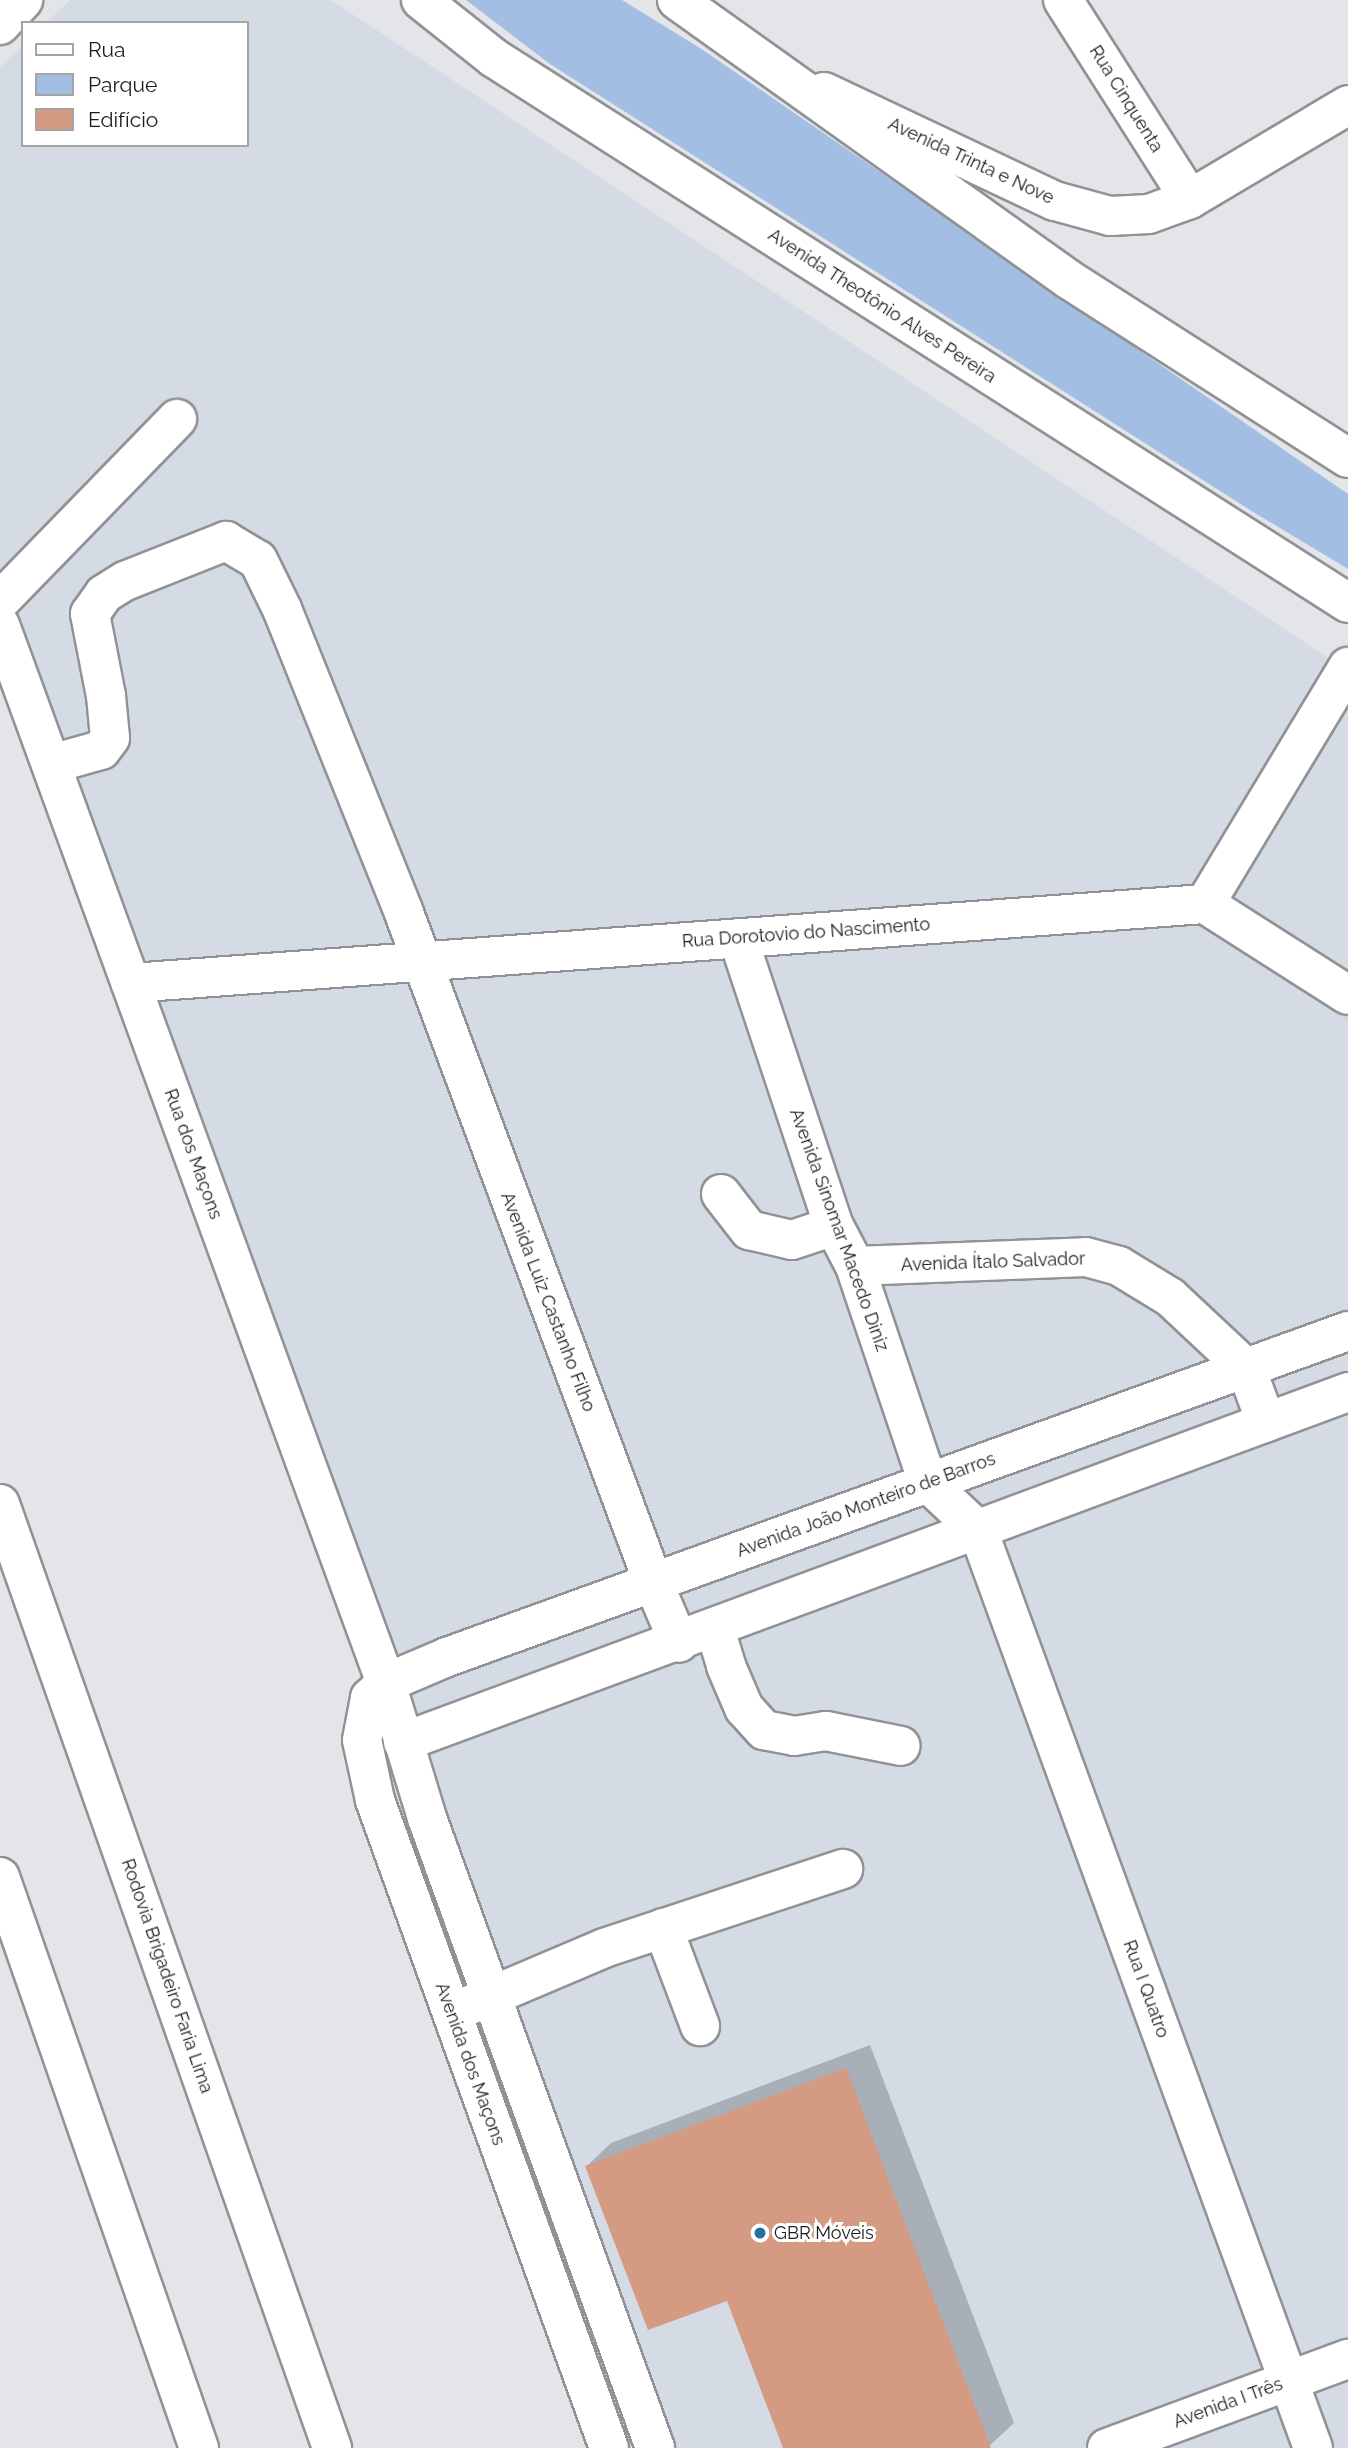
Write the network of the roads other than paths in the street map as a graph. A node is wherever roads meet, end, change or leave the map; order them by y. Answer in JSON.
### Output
{"nodes":[{"id":1,"x":23,"y":0,"type":"edge"},
{"id":2,"x":421,"y":0,"type":"edge"},
{"id":3,"x":677,"y":0,"type":"edge"},
{"id":4,"x":1063,"y":0,"type":"edge"},
{"id":5,"x":0,"y":25,"type":"edge"},
{"id":6,"x":784,"y":74,"type":"junction"},
{"id":7,"x":1348,"y":104,"type":"edge"},
{"id":8,"x":1190,"y":199,"type":"junction"},
{"id":9,"x":177,"y":419,"type":"dead end"},
{"id":10,"x":1348,"y":458,"type":"edge"},
{"id":11,"x":0,"y":601,"type":"edge"},
{"id":12,"x":1348,"y":603,"type":"edge"},
{"id":13,"x":0,"y":625,"type":"edge"},
{"id":14,"x":1348,"y":667,"type":"edge"},
{"id":15,"x":51,"y":764,"type":"junction"},
{"id":16,"x":1205,"y":904,"type":"junction"},
{"id":17,"x":738,"y":938,"type":"junction"},
{"id":18,"x":421,"y":961,"type":"junction"},
{"id":19,"x":131,"y":983,"type":"junction"},
{"id":20,"x":1348,"y":995,"type":"edge"},
{"id":21,"x":721,"y":1194,"type":"dead end"},
{"id":22,"x":834,"y":1226,"type":"junction"},
{"id":23,"x":855,"y":1266,"type":"junction"},
{"id":24,"x":1348,"y":1331,"type":"edge"},
{"id":25,"x":1246,"y":1368,"type":"junction"},
{"id":26,"x":1348,"y":1392,"type":"edge"},
{"id":27,"x":1266,"y":1422,"type":"junction"},
{"id":28,"x":928,"y":1483,"type":"junction"},
{"id":29,"x":0,"y":1504,"type":"edge"},
{"id":30,"x":978,"y":1530,"type":"junction"},
{"id":31,"x":653,"y":1582,"type":"junction"},
{"id":32,"x":715,"y":1629,"type":"junction"},
{"id":33,"x":679,"y":1643,"type":"junction"},
{"id":34,"x":386,"y":1683,"type":"junction"},
{"id":35,"x":403,"y":1742,"type":"junction"},
{"id":36,"x":901,"y":1746,"type":"dead end"},
{"id":37,"x":843,"y":1869,"type":"dead end"},
{"id":38,"x":0,"y":1877,"type":"edge"},
{"id":39,"x":663,"y":1928,"type":"junction"},
{"id":40,"x":491,"y":1996,"type":"junction"},
{"id":41,"x":452,"y":2013,"type":"junction"},
{"id":42,"x":700,"y":2026,"type":"dead end"},
{"id":43,"x":1348,"y":2359,"type":"edge"},
{"id":44,"x":1288,"y":2381,"type":"junction"},
{"id":45,"x":650,"y":2433,"type":"edge"},
{"id":46,"x":606,"y":2441,"type":"edge"},
{"id":47,"x":199,"y":2448,"type":"edge"},
{"id":48,"x":332,"y":2448,"type":"edge"},
{"id":49,"x":1107,"y":2448,"type":"edge"},
{"id":50,"x":1312,"y":2448,"type":"edge"}],
"edges":[{"from":1,"to":5,"type":"main road"},
{"from":2,"to":12,"type":"main road","name":"Avenida Theotônio Alves Pereira"},
{"from":3,"to":6,"type":"main road"},
{"from":4,"to":8,"type":"main road","name":"Rua Cinquenta"},
{"from":6,"to":8,"type":"main road","name":"Avenida Trinta e Nove"},
{"from":6,"to":10,"type":"main road"},
{"from":7,"to":8,"type":"main road","name":"Avenida Trinta e Nove"},
{"from":9,"to":11,"type":"main road"},
{"from":13,"to":15,"type":"main road","name":"Rua dos Maçons"},
{"from":14,"to":16,"type":"main road"},
{"from":15,"to":18,"type":"main road","name":"Avenida Luiz Castanho Filho"},
{"from":15,"to":19,"type":"main road","name":"Rua dos Maçons"},
{"from":16,"to":17,"type":"main road","name":"Rua Dorotovio do Nascimento"},
{"from":16,"to":20,"type":"main road"},
{"from":17,"to":18,"type":"main road","name":"Rua Dorotovio do Nascimento"},
{"from":17,"to":22,"type":"main road","name":"Avenida Sinomar Macedo Diniz"},
{"from":18,"to":19,"type":"main road","name":"Rua Dorotovio do Nascimento"},
{"from":18,"to":31,"type":"main road","name":"Avenida Luiz Castanho Filho"},
{"from":19,"to":34,"type":"main road","name":"Rua dos Maçons"},
{"from":21,"to":22,"type":"main road"},
{"from":22,"to":23,"type":"main road","name":"Avenida Sinomar Macedo Diniz"},
{"from":23,"to":25,"type":"main road","name":"Avenida Ítalo Salvador"},
{"from":23,"to":28,"type":"main road","name":"Avenida Sinomar Macedo Diniz"},
{"from":24,"to":25,"type":"main road","name":"Avenida João Monteiro de Barros"},
{"from":25,"to":27,"type":"main road","name":"Avenida Ítalo Salvador"},
{"from":25,"to":28,"type":"main road","name":"Avenida João Monteiro de Barros"},
{"from":26,"to":27,"type":"main road"},
{"from":27,"to":30,"type":"main road"},
{"from":28,"to":30,"type":"main road"},
{"from":28,"to":31,"type":"main road","name":"Avenida João Monteiro de Barros"},
{"from":29,"to":48,"type":"main road","name":"Rodovia Brigadeiro Faria Lima"},
{"from":30,"to":32,"type":"main road"},
{"from":30,"to":44,"type":"main road","name":"Rua I Quatro"},
{"from":31,"to":33,"type":"main road","name":"Avenida Luiz Castanho Filho"},
{"from":31,"to":34,"type":"main road","name":"Avenida João Monteiro de Barros"},
{"from":32,"to":33,"type":"main road"},
{"from":32,"to":36,"type":"main road"},
{"from":33,"to":35,"type":"main road"},
{"from":34,"to":35,"type":"main road","name":"Rua dos Maçons"},
{"from":34,"to":41,"type":"main road","name":"Avenida dos Maçons"},
{"from":35,"to":40,"type":"main road"},
{"from":37,"to":39,"type":"main road"},
{"from":38,"to":47,"type":"main road"},
{"from":39,"to":40,"type":"main road"},
{"from":39,"to":42,"type":"main road"},
{"from":40,"to":41,"type":"main road"},
{"from":40,"to":45,"type":"main road"},
{"from":41,"to":46,"type":"main road","name":"Avenida dos Maçons"},
{"from":43,"to":44,"type":"main road","name":"Avenida I Três"},
{"from":44,"to":49,"type":"main road","name":"Avenida I Três"},
{"from":44,"to":50,"type":"main road","name":"Rua I Quatro"},
{"from":45,"to":46,"type":"main road"}]}
